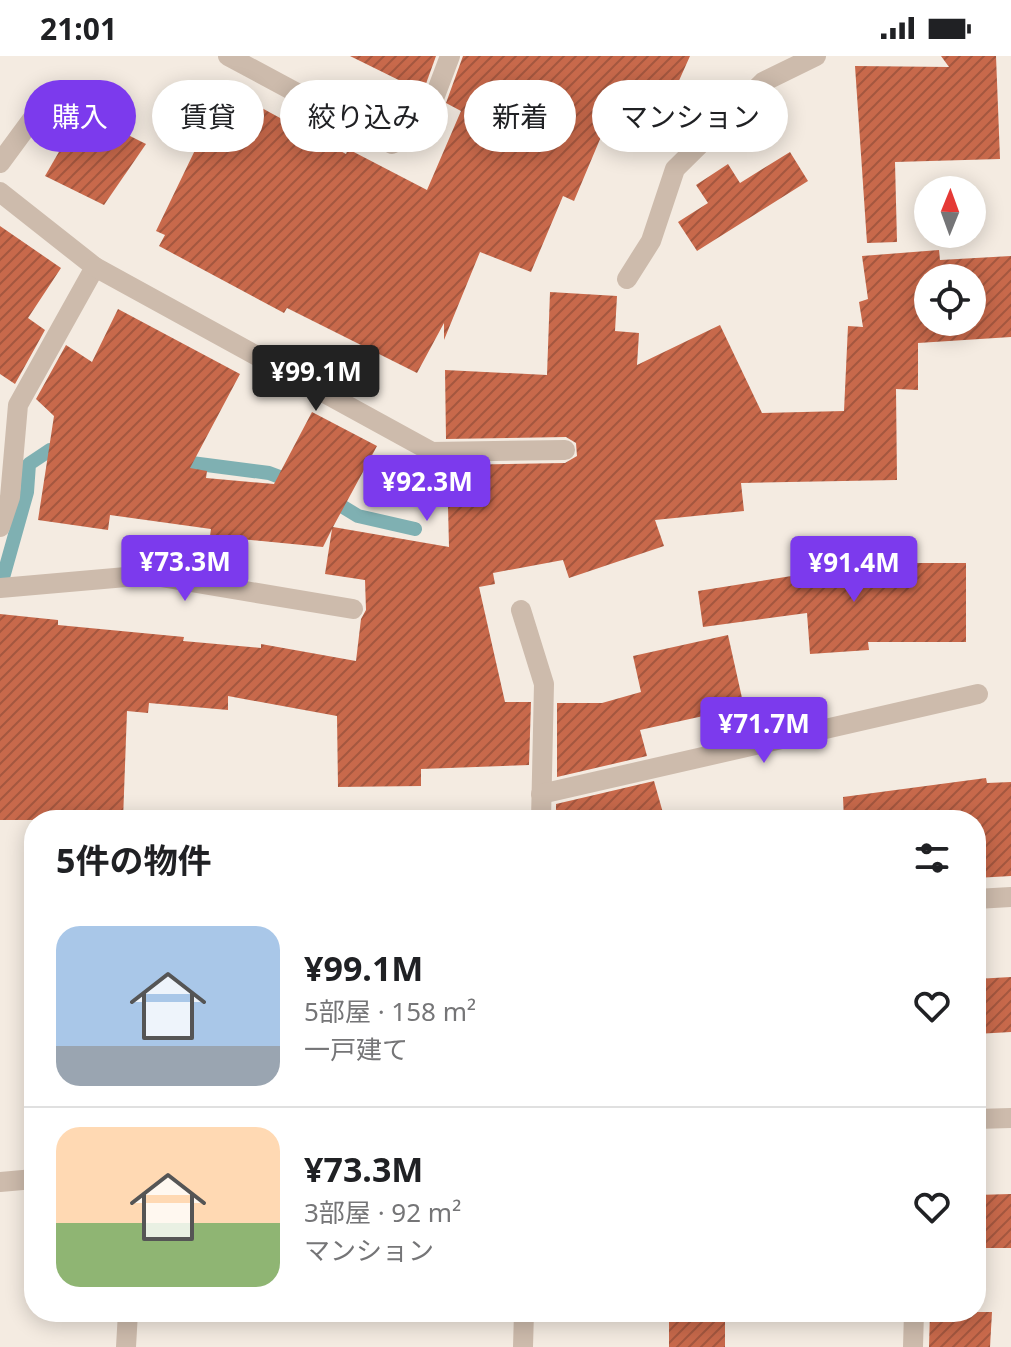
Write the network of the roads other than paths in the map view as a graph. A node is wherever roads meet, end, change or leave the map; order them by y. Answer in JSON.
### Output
{"nodes":[{"id":1,"x":228,"y":56,"type":"edge"},
{"id":2,"x":450,"y":56,"type":"edge"},
{"id":3,"x":816,"y":56,"type":"edge"},
{"id":4,"x":24,"y":130,"type":"edge"},
{"id":5,"x":0,"y":163,"type":"edge"},
{"id":6,"x":0,"y":192,"type":"edge"},
{"id":7,"x":95,"y":267,"type":"junction"},
{"id":8,"x":627,"y":279,"type":"dead end"},
{"id":9,"x":565,"y":450,"type":"dead end"},
{"id":10,"x":0,"y":527,"type":"edge"},
{"id":11,"x":9,"y":587,"type":"edge"},
{"id":12,"x":353,"y":609,"type":"dead end"},
{"id":13,"x":521,"y":610,"type":"dead end"},
{"id":14,"x":978,"y":694,"type":"dead end"},
{"id":15,"x":541,"y":794,"type":"junction"},
{"id":16,"x":541,"y":810,"type":"edge"},
{"id":17,"x":1011,"y":897,"type":"edge"},
{"id":18,"x":986,"y":898,"type":"edge"},
{"id":19,"x":1011,"y":1118,"type":"edge"},
{"id":20,"x":986,"y":1119,"type":"edge"},
{"id":21,"x":24,"y":1180,"type":"edge"},
{"id":22,"x":0,"y":1182,"type":"edge"},
{"id":23,"x":127,"y":1322,"type":"edge"},
{"id":24,"x":524,"y":1322,"type":"edge"},
{"id":25,"x":914,"y":1322,"type":"edge"},
{"id":26,"x":126,"y":1347,"type":"edge"},
{"id":27,"x":523,"y":1347,"type":"edge"},
{"id":28,"x":913,"y":1347,"type":"edge"}],
"edges":[{"from":1,"to":2,"type":"street"},
{"from":3,"to":8,"type":"street"},
{"from":4,"to":5,"type":"street"},
{"from":6,"to":7,"type":"street"},
{"from":7,"to":9,"type":"street"},
{"from":7,"to":10,"type":"street"},
{"from":11,"to":12,"type":"street"},
{"from":13,"to":15,"type":"street"},
{"from":14,"to":15,"type":"street"},
{"from":15,"to":16,"type":"street"},
{"from":17,"to":18,"type":"street"},
{"from":19,"to":20,"type":"street"},
{"from":21,"to":22,"type":"street"},
{"from":23,"to":26,"type":"street"},
{"from":24,"to":27,"type":"street"},
{"from":25,"to":28,"type":"street"}]}
